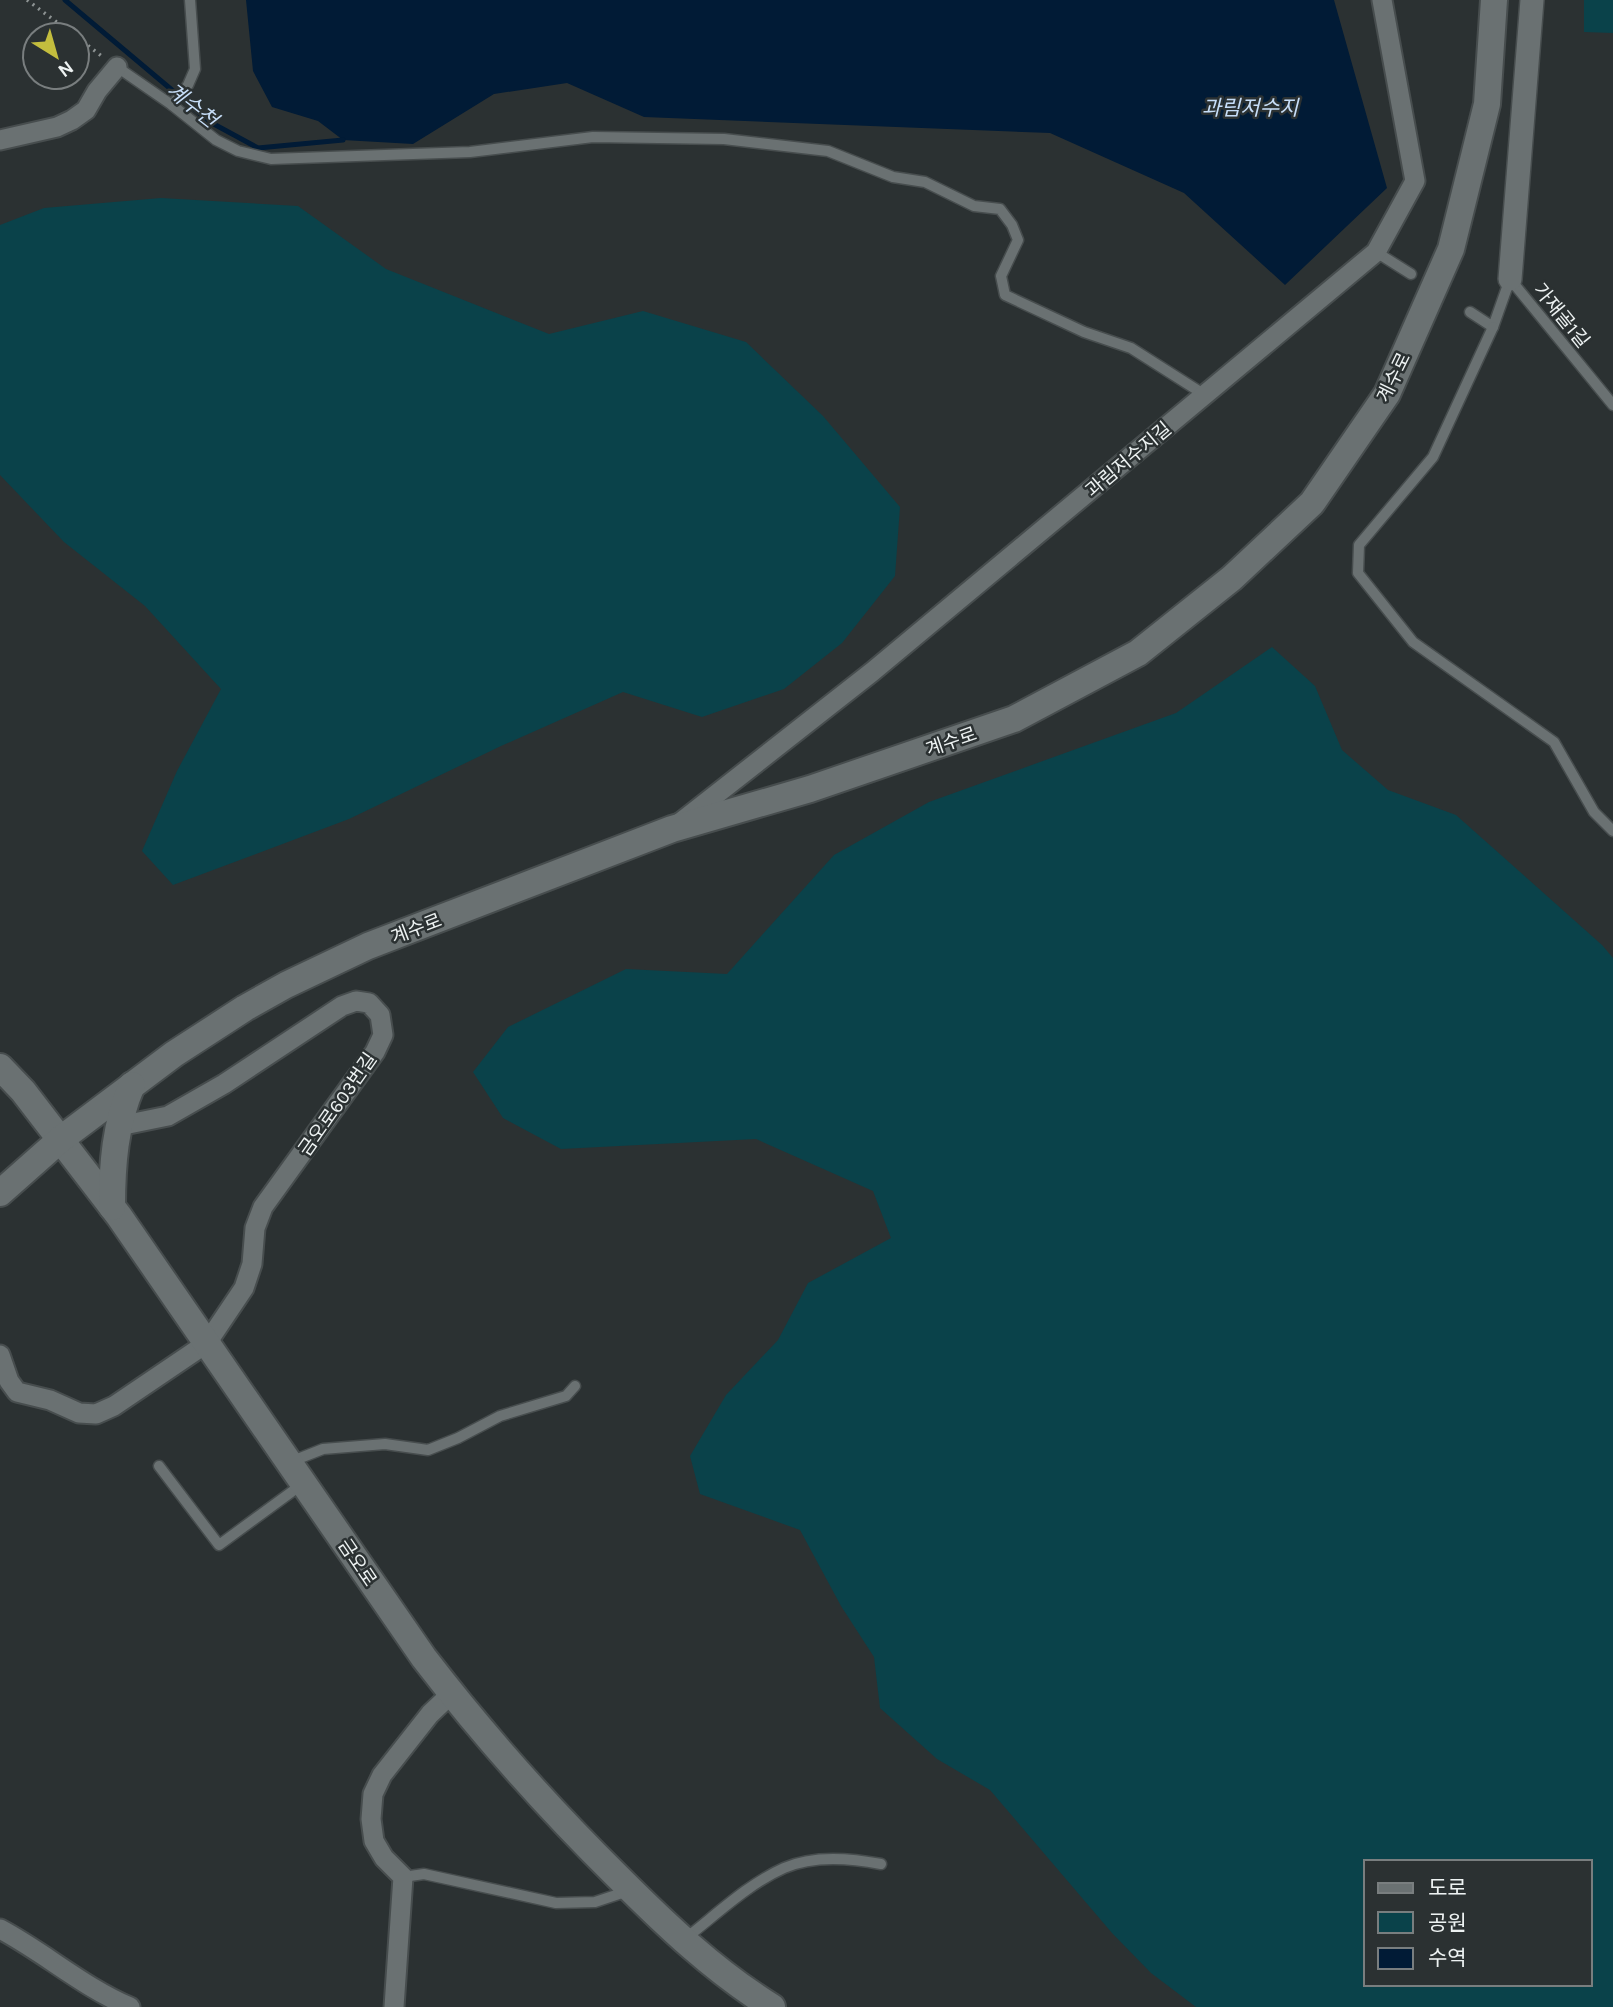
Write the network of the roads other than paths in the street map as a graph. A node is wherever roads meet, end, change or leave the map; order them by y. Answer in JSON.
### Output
{"nodes":[{"id":1,"x":190,"y":0,"type":"edge"},
{"id":2,"x":1382,"y":0,"type":"edge"},
{"id":3,"x":1494,"y":0,"type":"edge"},
{"id":4,"x":1532,"y":0,"type":"edge"},
{"id":5,"x":117,"y":67,"type":"joint"},
{"id":6,"x":174,"y":102,"type":"junction"},
{"id":7,"x":0,"y":140,"type":"edge"},
{"id":8,"x":1377,"y":252,"type":"junction"},
{"id":9,"x":1411,"y":274,"type":"dead end"},
{"id":10,"x":1510,"y":279,"type":"junction"},
{"id":11,"x":1471,"y":312,"type":"dead end"},
{"id":12,"x":1493,"y":327,"type":"junction"},
{"id":13,"x":1205,"y":395,"type":"junction"},
{"id":14,"x":1613,"y":405,"type":"edge"},
{"id":15,"x":672,"y":829,"type":"junction"},
{"id":16,"x":1613,"y":831,"type":"edge"},
{"id":17,"x":0,"y":1067,"type":"edge"},
{"id":18,"x":132,"y":1085,"type":"junction"},
{"id":19,"x":119,"y":1126,"type":"junction"},
{"id":20,"x":61,"y":1139,"type":"junction"},
{"id":21,"x":0,"y":1193,"type":"edge"},
{"id":22,"x":112,"y":1207,"type":"junction"},
{"id":23,"x":207,"y":1343,"type":"junction"},
{"id":24,"x":0,"y":1355,"type":"edge"},
{"id":25,"x":575,"y":1386,"type":"dead end"},
{"id":26,"x":159,"y":1466,"type":"dead end"},
{"id":27,"x":297,"y":1472,"type":"junction"},
{"id":28,"x":452,"y":1694,"type":"junction"},
{"id":29,"x":881,"y":1864,"type":"dead end"},
{"id":30,"x":403,"y":1877,"type":"junction"},
{"id":31,"x":631,"y":1890,"type":"junction"},
{"id":32,"x":0,"y":1929,"type":"edge"},
{"id":33,"x":682,"y":1940,"type":"junction"},
{"id":34,"x":130,"y":2007,"type":"edge"},
{"id":35,"x":394,"y":2007,"type":"edge"},
{"id":36,"x":772,"y":2007,"type":"edge"}],
"edges":[{"from":1,"to":6,"type":"lane"},
{"from":2,"to":8,"type":"street","name":"과림저수지길"},
{"from":3,"to":15,"type":"main road","name":"계수로"},
{"from":4,"to":10,"type":"street"},
{"from":5,"to":6,"type":"lane"},
{"from":5,"to":7,"type":"street"},
{"from":6,"to":13,"type":"lane"},
{"from":8,"to":9,"type":"lane"},
{"from":8,"to":13,"type":"street","name":"과림저수지길"},
{"from":10,"to":12,"type":"lane"},
{"from":10,"to":14,"type":"lane","name":"가재골1길"},
{"from":11,"to":12,"type":"lane"},
{"from":12,"to":16,"type":"lane"},
{"from":13,"to":15,"type":"street","name":"과림저수지길"},
{"from":15,"to":18,"type":"main road","name":"계수로"},
{"from":17,"to":20,"type":"main road","name":"금오로"},
{"from":18,"to":19,"type":"main road"},
{"from":18,"to":20,"type":"main road","name":"계수로"},
{"from":19,"to":22,"type":"main road"},
{"from":19,"to":23,"type":"street","name":"금오로603번길"},
{"from":20,"to":21,"type":"main road","name":"계수로"},
{"from":20,"to":22,"type":"main road","name":"금오로"},
{"from":22,"to":23,"type":"main road","name":"금오로"},
{"from":23,"to":24,"type":"street"},
{"from":23,"to":27,"type":"main road","name":"금오로"},
{"from":25,"to":27,"type":"lane"},
{"from":26,"to":27,"type":"lane"},
{"from":27,"to":28,"type":"main road","name":"금오로"},
{"from":28,"to":30,"type":"street"},
{"from":28,"to":31,"type":"main road","name":"금오로"},
{"from":29,"to":33,"type":"lane"},
{"from":30,"to":31,"type":"lane"},
{"from":30,"to":35,"type":"street"},
{"from":31,"to":33,"type":"main road","name":"금오로"},
{"from":32,"to":34,"type":"street"},
{"from":33,"to":36,"type":"main road","name":"금오로"}]}
